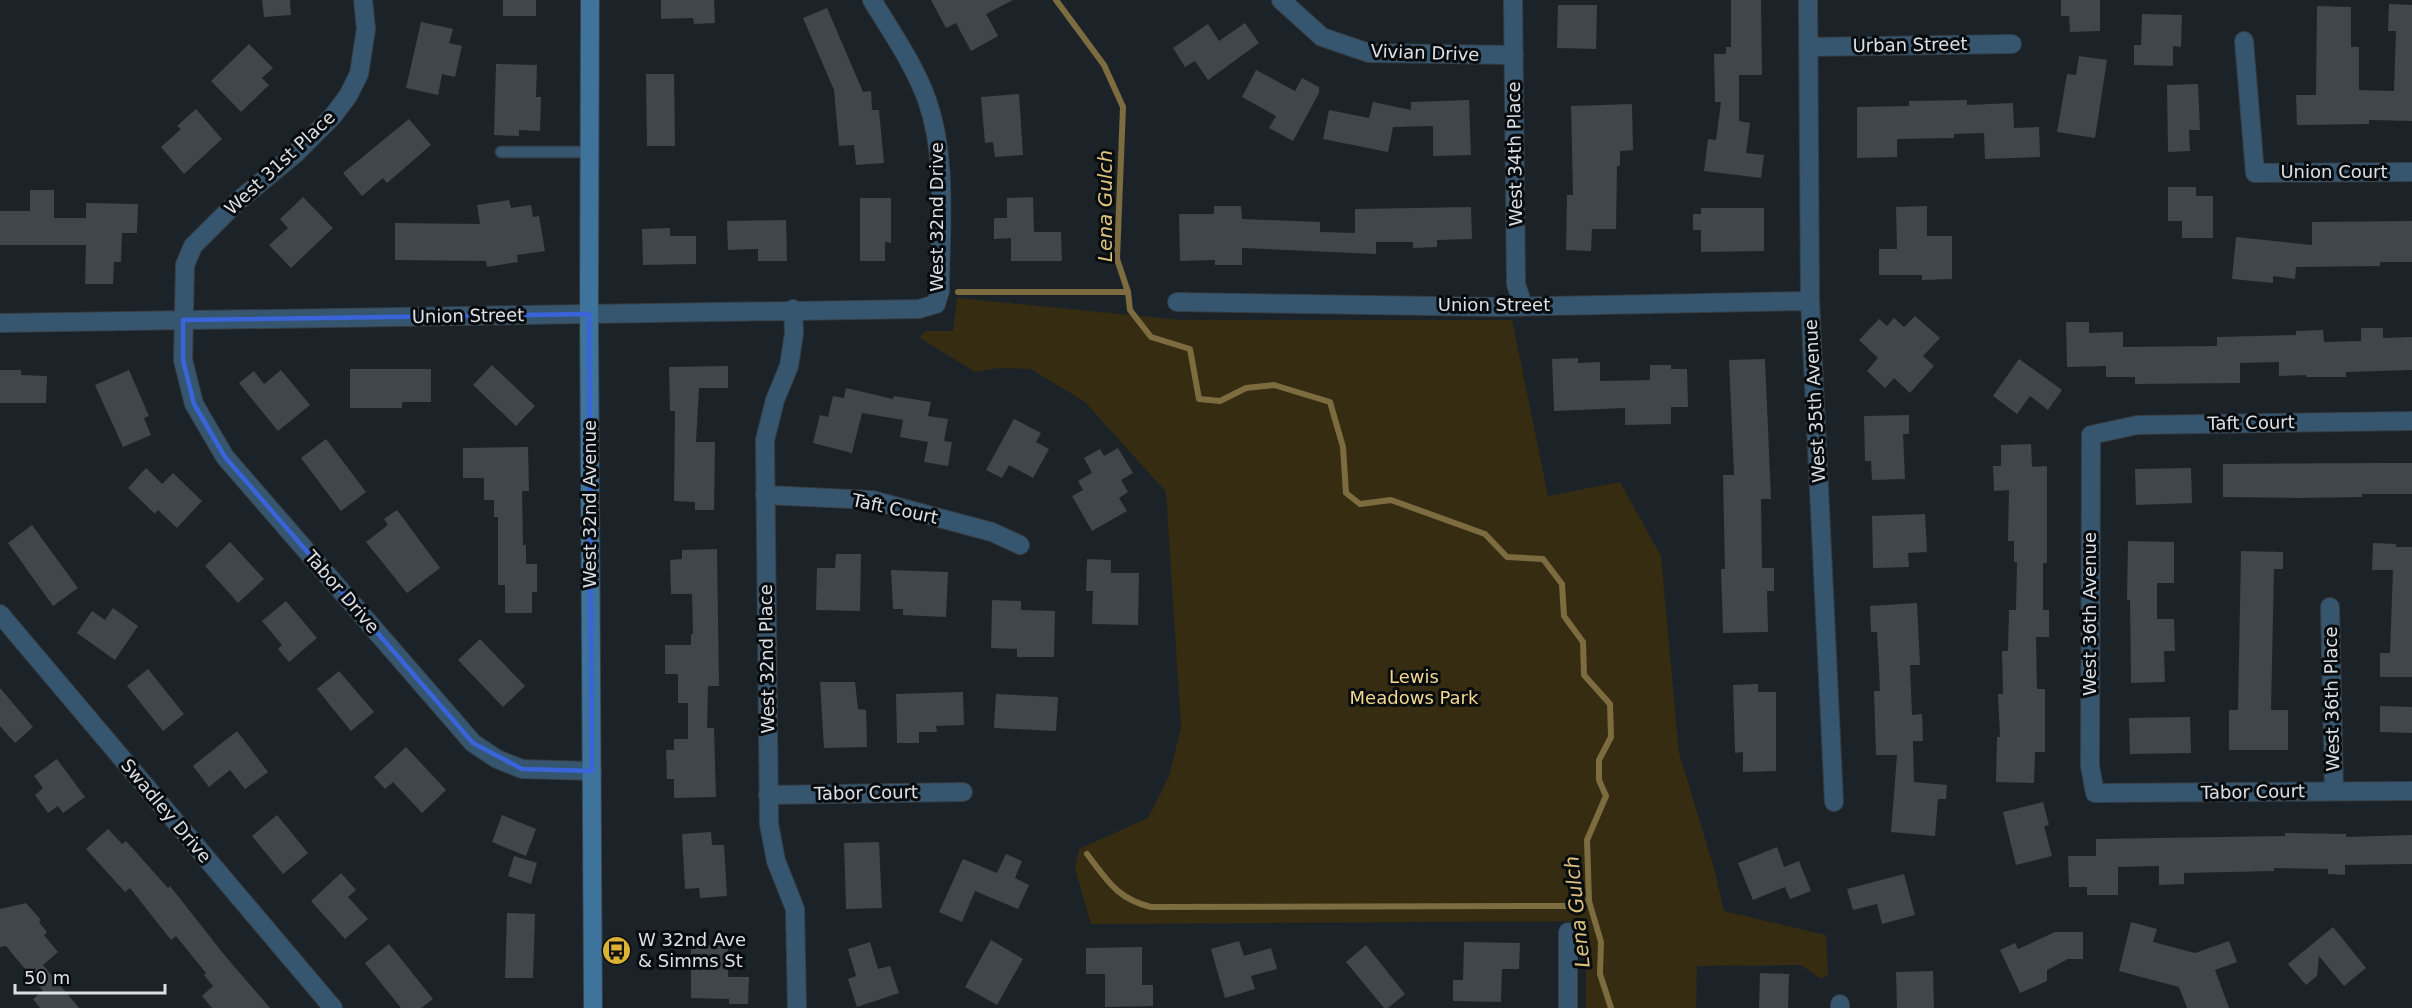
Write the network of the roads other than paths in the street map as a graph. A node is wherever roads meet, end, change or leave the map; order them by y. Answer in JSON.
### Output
{"nodes":[{"id":1,"x":363,"y":0,"type":"edge"},
{"id":2,"x":590,"y":0,"type":"edge"},
{"id":3,"x":872,"y":0,"type":"edge"},
{"id":4,"x":1281,"y":0,"type":"edge"},
{"id":5,"x":1513,"y":0,"type":"edge"},
{"id":6,"x":1808,"y":0,"type":"edge"},
{"id":7,"x":2244,"y":41,"type":"dead end"},
{"id":8,"x":2012,"y":44,"type":"dead end"},
{"id":9,"x":1808,"y":47,"type":"junction"},
{"id":10,"x":1514,"y":55,"type":"junction"},
{"id":11,"x":501,"y":152,"type":"dead end"},
{"id":12,"x":590,"y":152,"type":"junction"},
{"id":13,"x":2412,"y":172,"type":"edge"},
{"id":14,"x":1810,"y":301,"type":"junction"},
{"id":15,"x":1177,"y":302,"type":"dead end"},
{"id":16,"x":936,"y":304,"type":"joint"},
{"id":17,"x":1523,"y":306,"type":"junction"},
{"id":18,"x":793,"y":309,"type":"junction"},
{"id":19,"x":589,"y":314,"type":"junction"},
{"id":20,"x":183,"y":320,"type":"junction"},
{"id":21,"x":0,"y":323,"type":"edge"},
{"id":22,"x":2412,"y":421,"type":"edge"},
{"id":23,"x":2091,"y":435,"type":"joint"},
{"id":24,"x":765,"y":495,"type":"junction"},
{"id":25,"x":1020,"y":545,"type":"dead end"},
{"id":26,"x":2330,"y":607,"type":"dead end"},
{"id":27,"x":0,"y":614,"type":"edge"},
{"id":28,"x":592,"y":771,"type":"junction"},
{"id":29,"x":2334,"y":791,"type":"junction"},
{"id":30,"x":2412,"y":791,"type":"edge"},
{"id":31,"x":963,"y":792,"type":"dead end"},
{"id":32,"x":2095,"y":793,"type":"joint"},
{"id":33,"x":768,"y":795,"type":"junction"},
{"id":34,"x":1834,"y":802,"type":"dead end"},
{"id":35,"x":1568,"y":932,"type":"dead end"},
{"id":36,"x":333,"y":1008,"type":"edge"},
{"id":37,"x":592,"y":1008,"type":"edge"},
{"id":38,"x":797,"y":1008,"type":"edge"},
{"id":39,"x":1568,"y":1008,"type":"edge"}],
"edges":[{"from":1,"to":20,"type":"street","name":"West 31st Place"},
{"from":2,"to":12,"type":"street","name":"West 32nd Avenue"},
{"from":3,"to":16,"type":"street","name":"West 32nd Drive"},
{"from":4,"to":10,"type":"street","name":"Vivian Drive"},
{"from":5,"to":10,"type":"street","name":"West 34th Place"},
{"from":6,"to":9,"type":"street","name":"West 35th Avenue"},
{"from":7,"to":13,"type":"street","name":"Union Court"},
{"from":8,"to":9,"type":"street","name":"Urban Street"},
{"from":9,"to":14,"type":"street","name":"West 35th Avenue"},
{"from":10,"to":17,"type":"street","name":"West 34th Place"},
{"from":11,"to":12,"type":"lane"},
{"from":12,"to":19,"type":"street","name":"West 32nd Avenue"},
{"from":14,"to":17,"type":"street","name":"Union Street"},
{"from":14,"to":34,"type":"street","name":"West 35th Avenue"},
{"from":15,"to":17,"type":"street","name":"Union Street"},
{"from":16,"to":18,"type":"street","name":"Union Street"},
{"from":18,"to":19,"type":"street","name":"Union Street"},
{"from":18,"to":24,"type":"street","name":"West 32nd Place"},
{"from":19,"to":20,"type":"street","name":"Union Street"},
{"from":19,"to":28,"type":"street","name":"West 32nd Avenue"},
{"from":20,"to":21,"type":"street","name":"Union Street"},
{"from":20,"to":28,"type":"street","name":"Tabor Drive"},
{"from":22,"to":23,"type":"street","name":"Taft Court"},
{"from":23,"to":32,"type":"street","name":"West 36th Avenue"},
{"from":24,"to":25,"type":"street","name":"Taft Court"},
{"from":24,"to":33,"type":"street","name":"West 32nd Place"},
{"from":26,"to":29,"type":"street","name":"West 36th Place"},
{"from":27,"to":36,"type":"street","name":"Swadley Drive"},
{"from":28,"to":37,"type":"street","name":"West 32nd Avenue"},
{"from":29,"to":30,"type":"street","name":"Tabor Court"},
{"from":29,"to":32,"type":"street","name":"Tabor Court"},
{"from":31,"to":33,"type":"street","name":"Tabor Court"},
{"from":33,"to":38,"type":"street","name":"West 32nd Place"},
{"from":35,"to":39,"type":"street"}]}
